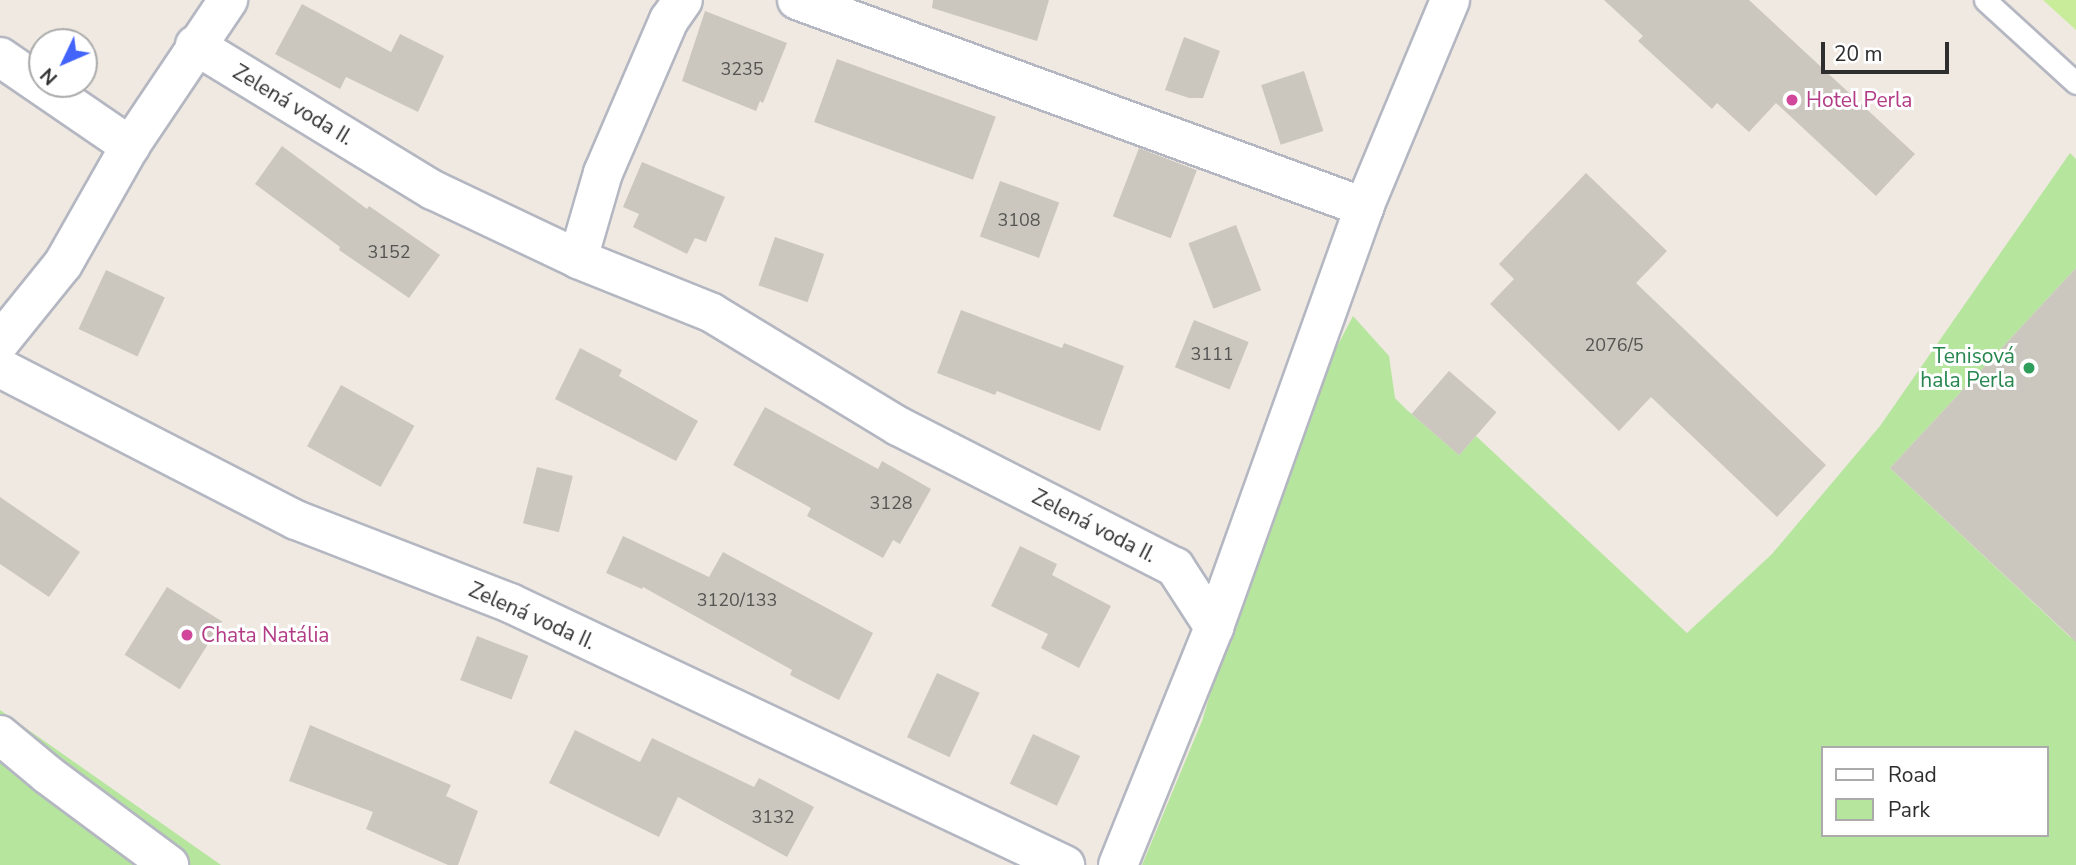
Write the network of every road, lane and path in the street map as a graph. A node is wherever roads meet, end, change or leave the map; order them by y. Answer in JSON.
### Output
{"nodes":[{"id":1,"x":228,"y":0,"type":"edge"},
{"id":2,"x":683,"y":0,"type":"edge"},
{"id":3,"x":797,"y":0,"type":"edge"},
{"id":4,"x":1450,"y":0,"type":"edge"},
{"id":5,"x":1985,"y":0,"type":"edge"},
{"id":6,"x":195,"y":45,"type":"junction"},
{"id":7,"x":0,"y":57,"type":"edge"},
{"id":8,"x":2076,"y":83,"type":"edge"},
{"id":9,"x":130,"y":146,"type":"junction"},
{"id":10,"x":1364,"y":207,"type":"junction"},
{"id":11,"x":578,"y":259,"type":"junction"},
{"id":12,"x":0,"y":342,"type":"edge"},
{"id":13,"x":0,"y":368,"type":"edge"},
{"id":14,"x":1242,"y":548,"type":"junction"},
{"id":15,"x":1175,"y":567,"type":"junction"},
{"id":16,"x":1214,"y":627,"type":"junction"},
{"id":17,"x":0,"y":735,"type":"edge"},
{"id":18,"x":169,"y":865,"type":"edge"},
{"id":19,"x":1065,"y":865,"type":"edge"},
{"id":20,"x":1118,"y":865,"type":"edge"}],
"edges":[{"from":1,"to":6,"type":"street"},
{"from":2,"to":11,"type":"street"},
{"from":3,"to":10,"type":"street"},
{"from":4,"to":10,"type":"street"},
{"from":5,"to":8,"type":"lane"},
{"from":6,"to":9,"type":"street"},
{"from":6,"to":11,"type":"street","name":"Zelená voda II."},
{"from":7,"to":9,"type":"street"},
{"from":9,"to":12,"type":"street"},
{"from":10,"to":14,"type":"street"},
{"from":11,"to":15,"type":"street","name":"Zelená voda II."},
{"from":13,"to":19,"type":"street","name":"Zelená voda II."},
{"from":14,"to":15,"type":"street"},
{"from":14,"to":16,"type":"street"},
{"from":15,"to":16,"type":"street","name":"Zelená voda II."},
{"from":16,"to":20,"type":"street"},
{"from":17,"to":18,"type":"street"}]}
